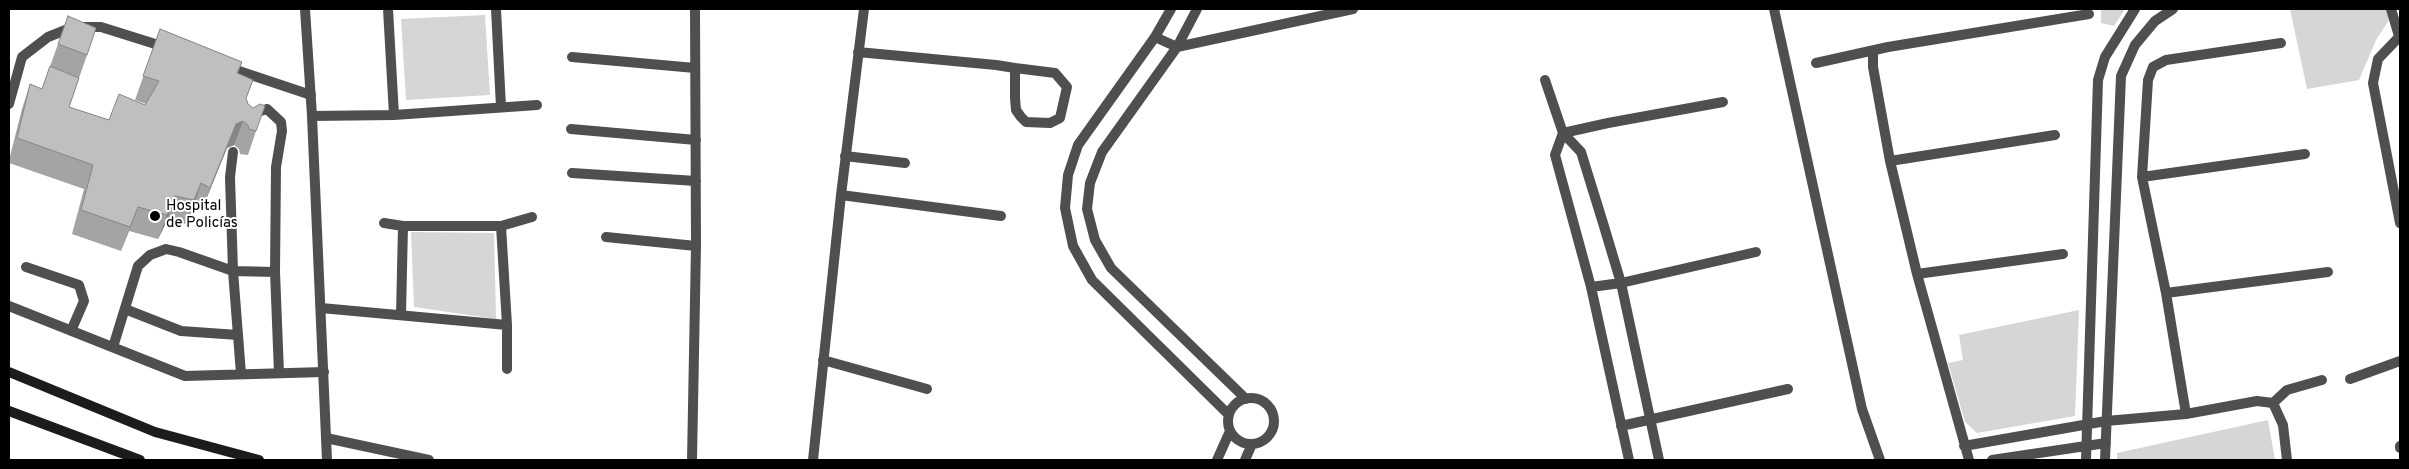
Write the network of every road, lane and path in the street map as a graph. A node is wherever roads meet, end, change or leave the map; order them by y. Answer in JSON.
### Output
{"nodes":[{"id":1,"x":305,"y":9,"type":"edge"},
{"id":2,"x":388,"y":9,"type":"edge"},
{"id":3,"x":496,"y":9,"type":"edge"},
{"id":4,"x":695,"y":9,"type":"edge"},
{"id":5,"x":864,"y":9,"type":"edge"},
{"id":6,"x":1171,"y":9,"type":"edge"},
{"id":7,"x":1197,"y":9,"type":"edge"},
{"id":8,"x":1352,"y":9,"type":"edge"},
{"id":9,"x":1774,"y":9,"type":"edge"},
{"id":10,"x":2135,"y":9,"type":"edge"},
{"id":11,"x":2173,"y":9,"type":"edge"},
{"id":12,"x":2391,"y":9,"type":"edge"},
{"id":13,"x":2089,"y":14,"type":"dead end"},
{"id":14,"x":2400,"y":36,"type":"edge"},
{"id":15,"x":1155,"y":37,"type":"junction"},
{"id":16,"x":2281,"y":43,"type":"dead end"},
{"id":17,"x":1177,"y":47,"type":"junction"},
{"id":18,"x":176,"y":51,"type":"edge"},
{"id":19,"x":858,"y":52,"type":"junction"},
{"id":20,"x":1873,"y":52,"type":"junction"},
{"id":21,"x":572,"y":57,"type":"dead end"},
{"id":22,"x":214,"y":63,"type":"edge"},
{"id":23,"x":1816,"y":63,"type":"dead end"},
{"id":24,"x":696,"y":68,"type":"junction"},
{"id":25,"x":1015,"y":68,"type":"junction"},
{"id":26,"x":1545,"y":80,"type":"dead end"},
{"id":27,"x":311,"y":95,"type":"junction"},
{"id":28,"x":1723,"y":102,"type":"dead end"},
{"id":29,"x":9,"y":104,"type":"edge"},
{"id":30,"x":537,"y":105,"type":"dead end"},
{"id":31,"x":501,"y":107,"type":"junction"},
{"id":32,"x":394,"y":115,"type":"junction"},
{"id":33,"x":312,"y":116,"type":"junction"},
{"id":34,"x":245,"y":125,"type":"edge"},
{"id":35,"x":571,"y":129,"type":"dead end"},
{"id":36,"x":1563,"y":133,"type":"junction"},
{"id":37,"x":2055,"y":135,"type":"dead end"},
{"id":38,"x":696,"y":140,"type":"junction"},
{"id":39,"x":233,"y":152,"type":"edge"},
{"id":40,"x":2305,"y":154,"type":"dead end"},
{"id":41,"x":846,"y":156,"type":"junction"},
{"id":42,"x":1890,"y":161,"type":"junction"},
{"id":43,"x":905,"y":163,"type":"dead end"},
{"id":44,"x":572,"y":173,"type":"dead end"},
{"id":45,"x":2142,"y":177,"type":"junction"},
{"id":46,"x":696,"y":181,"type":"junction"},
{"id":47,"x":840,"y":195,"type":"junction"},
{"id":48,"x":1001,"y":216,"type":"dead end"},
{"id":49,"x":532,"y":217,"type":"dead end"},
{"id":50,"x":384,"y":223,"type":"dead end"},
{"id":51,"x":2400,"y":223,"type":"edge"},
{"id":52,"x":403,"y":226,"type":"junction"},
{"id":53,"x":501,"y":226,"type":"junction"},
{"id":54,"x":606,"y":237,"type":"dead end"},
{"id":55,"x":696,"y":246,"type":"junction"},
{"id":56,"x":1756,"y":252,"type":"dead end"},
{"id":57,"x":2063,"y":254,"type":"dead end"},
{"id":58,"x":26,"y":267,"type":"dead end"},
{"id":59,"x":233,"y":271,"type":"junction"},
{"id":60,"x":275,"y":272,"type":"junction"},
{"id":61,"x":2328,"y":272,"type":"dead end"},
{"id":62,"x":1917,"y":274,"type":"junction"},
{"id":63,"x":1621,"y":283,"type":"junction"},
{"id":64,"x":1591,"y":287,"type":"junction"},
{"id":65,"x":2166,"y":293,"type":"junction"},
{"id":66,"x":9,"y":306,"type":"edge"},
{"id":67,"x":321,"y":308,"type":"junction"},
{"id":68,"x":125,"y":309,"type":"junction"},
{"id":69,"x":401,"y":315,"type":"junction"},
{"id":70,"x":507,"y":325,"type":"junction"},
{"id":71,"x":71,"y":331,"type":"junction"},
{"id":72,"x":238,"y":335,"type":"junction"},
{"id":73,"x":113,"y":348,"type":"junction"},
{"id":74,"x":823,"y":360,"type":"junction"},
{"id":75,"x":2400,"y":361,"type":"edge"},
{"id":76,"x":507,"y":369,"type":"dead end"},
{"id":77,"x":9,"y":372,"type":"edge"},
{"id":78,"x":324,"y":372,"type":"junction"},
{"id":79,"x":279,"y":373,"type":"junction"},
{"id":80,"x":241,"y":374,"type":"junction"},
{"id":81,"x":2350,"y":379,"type":"dead end"},
{"id":82,"x":2322,"y":380,"type":"dead end"},
{"id":83,"x":927,"y":389,"type":"dead end"},
{"id":84,"x":1788,"y":389,"type":"dead end"},
{"id":85,"x":1246,"y":400,"type":"junction"},
{"id":86,"x":2273,"y":403,"type":"junction"},
{"id":87,"x":9,"y":411,"type":"edge"},
{"id":88,"x":2186,"y":414,"type":"junction"},
{"id":89,"x":1229,"y":415,"type":"junction"},
{"id":90,"x":1650,"y":420,"type":"junction"},
{"id":91,"x":2106,"y":421,"type":"junction"},
{"id":92,"x":2088,"y":425,"type":"junction"},
{"id":93,"x":1621,"y":426,"type":"junction"},
{"id":94,"x":1230,"y":431,"type":"junction"},
{"id":95,"x":326,"y":438,"type":"junction"},
{"id":96,"x":1252,"y":444,"type":"junction"},
{"id":97,"x":2106,"y":444,"type":"junction"},
{"id":98,"x":2087,"y":445,"type":"junction"},
{"id":99,"x":1964,"y":446,"type":"junction"},
{"id":100,"x":140,"y":460,"type":"edge"},
{"id":101,"x":259,"y":460,"type":"edge"},
{"id":102,"x":327,"y":460,"type":"edge"},
{"id":103,"x":429,"y":460,"type":"edge"},
{"id":104,"x":692,"y":460,"type":"edge"},
{"id":105,"x":813,"y":460,"type":"edge"},
{"id":106,"x":1217,"y":460,"type":"edge"},
{"id":107,"x":1245,"y":460,"type":"edge"},
{"id":108,"x":1629,"y":460,"type":"edge"},
{"id":109,"x":1659,"y":460,"type":"edge"},
{"id":110,"x":1880,"y":460,"type":"edge"},
{"id":111,"x":1969,"y":460,"type":"edge"},
{"id":112,"x":1992,"y":460,"type":"edge"},
{"id":113,"x":2086,"y":460,"type":"edge"},
{"id":114,"x":2105,"y":460,"type":"edge"},
{"id":115,"x":2288,"y":460,"type":"edge"}],
"edges":[{"from":1,"to":27,"type":"street"},
{"from":2,"to":32,"type":"street"},
{"from":3,"to":31,"type":"street"},
{"from":4,"to":24,"type":"street"},
{"from":5,"to":19,"type":"street"},
{"from":6,"to":15,"type":"street"},
{"from":7,"to":17,"type":"street"},
{"from":8,"to":17,"type":"street"},
{"from":9,"to":110,"type":"street"},
{"from":10,"to":92,"type":"street"},
{"from":11,"to":91,"type":"street"},
{"from":12,"to":14,"type":"street"},
{"from":13,"to":20,"type":"street"},
{"from":14,"to":51,"type":"street"},
{"from":15,"to":17,"type":"street"},
{"from":15,"to":89,"type":"street"},
{"from":16,"to":45,"type":"street"},
{"from":17,"to":85,"type":"street"},
{"from":18,"to":29,"type":"street"},
{"from":19,"to":25,"type":"street"},
{"from":19,"to":41,"type":"street"},
{"from":20,"to":23,"type":"street"},
{"from":20,"to":42,"type":"street"},
{"from":21,"to":24,"type":"street"},
{"from":22,"to":27,"type":"street"},
{"from":24,"to":38,"type":"street"},
{"from":25,"to":25,"type":"street"},
{"from":26,"to":36,"type":"street"},
{"from":27,"to":33,"type":"street"},
{"from":28,"to":36,"type":"street"},
{"from":30,"to":31,"type":"street"},
{"from":31,"to":32,"type":"street"},
{"from":32,"to":33,"type":"street"},
{"from":33,"to":67,"type":"street"},
{"from":34,"to":60,"type":"street"},
{"from":35,"to":38,"type":"street"},
{"from":36,"to":63,"type":"street"},
{"from":36,"to":64,"type":"street"},
{"from":37,"to":42,"type":"street"},
{"from":38,"to":46,"type":"street"},
{"from":39,"to":59,"type":"street"},
{"from":40,"to":45,"type":"street"},
{"from":41,"to":43,"type":"street"},
{"from":41,"to":47,"type":"street"},
{"from":42,"to":62,"type":"street"},
{"from":44,"to":46,"type":"street"},
{"from":45,"to":65,"type":"street"},
{"from":46,"to":55,"type":"street"},
{"from":47,"to":48,"type":"street"},
{"from":47,"to":74,"type":"street"},
{"from":49,"to":53,"type":"street"},
{"from":50,"to":52,"type":"street"},
{"from":52,"to":53,"type":"street"},
{"from":52,"to":69,"type":"street"},
{"from":53,"to":70,"type":"street"},
{"from":54,"to":55,"type":"street"},
{"from":55,"to":104,"type":"street"},
{"from":56,"to":63,"type":"street"},
{"from":57,"to":62,"type":"street"},
{"from":58,"to":71,"type":"street"},
{"from":59,"to":60,"type":"street"},
{"from":59,"to":68,"type":"street"},
{"from":59,"to":72,"type":"street"},
{"from":60,"to":79,"type":"street"},
{"from":61,"to":65,"type":"street"},
{"from":62,"to":99,"type":"street"},
{"from":63,"to":64,"type":"street"},
{"from":63,"to":90,"type":"street"},
{"from":64,"to":93,"type":"street"},
{"from":65,"to":88,"type":"street"},
{"from":66,"to":71,"type":"street"},
{"from":67,"to":69,"type":"street"},
{"from":67,"to":78,"type":"street"},
{"from":68,"to":72,"type":"street"},
{"from":68,"to":73,"type":"street"},
{"from":69,"to":70,"type":"street"},
{"from":70,"to":76,"type":"street"},
{"from":71,"to":73,"type":"street"},
{"from":72,"to":80,"type":"street"},
{"from":73,"to":80,"type":"street"},
{"from":74,"to":83,"type":"street"},
{"from":74,"to":105,"type":"street"},
{"from":75,"to":81,"type":"street"},
{"from":77,"to":101,"type":"main road"},
{"from":78,"to":79,"type":"street"},
{"from":78,"to":95,"type":"street"},
{"from":79,"to":80,"type":"street"},
{"from":82,"to":86,"type":"street"},
{"from":84,"to":90,"type":"street"},
{"from":85,"to":89,"type":"street"},
{"from":85,"to":96,"type":"street"},
{"from":86,"to":88,"type":"street"},
{"from":86,"to":115,"type":"street"},
{"from":87,"to":100,"type":"main road"},
{"from":88,"to":91,"type":"street"},
{"from":89,"to":94,"type":"street"},
{"from":90,"to":93,"type":"street"},
{"from":90,"to":109,"type":"street"},
{"from":91,"to":92,"type":"street"},
{"from":91,"to":97,"type":"street"},
{"from":92,"to":98,"type":"street"},
{"from":92,"to":99,"type":"street"},
{"from":93,"to":108,"type":"street"},
{"from":94,"to":96,"type":"street"},
{"from":94,"to":106,"type":"street"},
{"from":95,"to":102,"type":"street"},
{"from":95,"to":103,"type":"street"},
{"from":96,"to":107,"type":"street"},
{"from":97,"to":98,"type":"street"},
{"from":97,"to":114,"type":"street"},
{"from":98,"to":112,"type":"street"},
{"from":98,"to":113,"type":"street"},
{"from":99,"to":111,"type":"street"}]}
